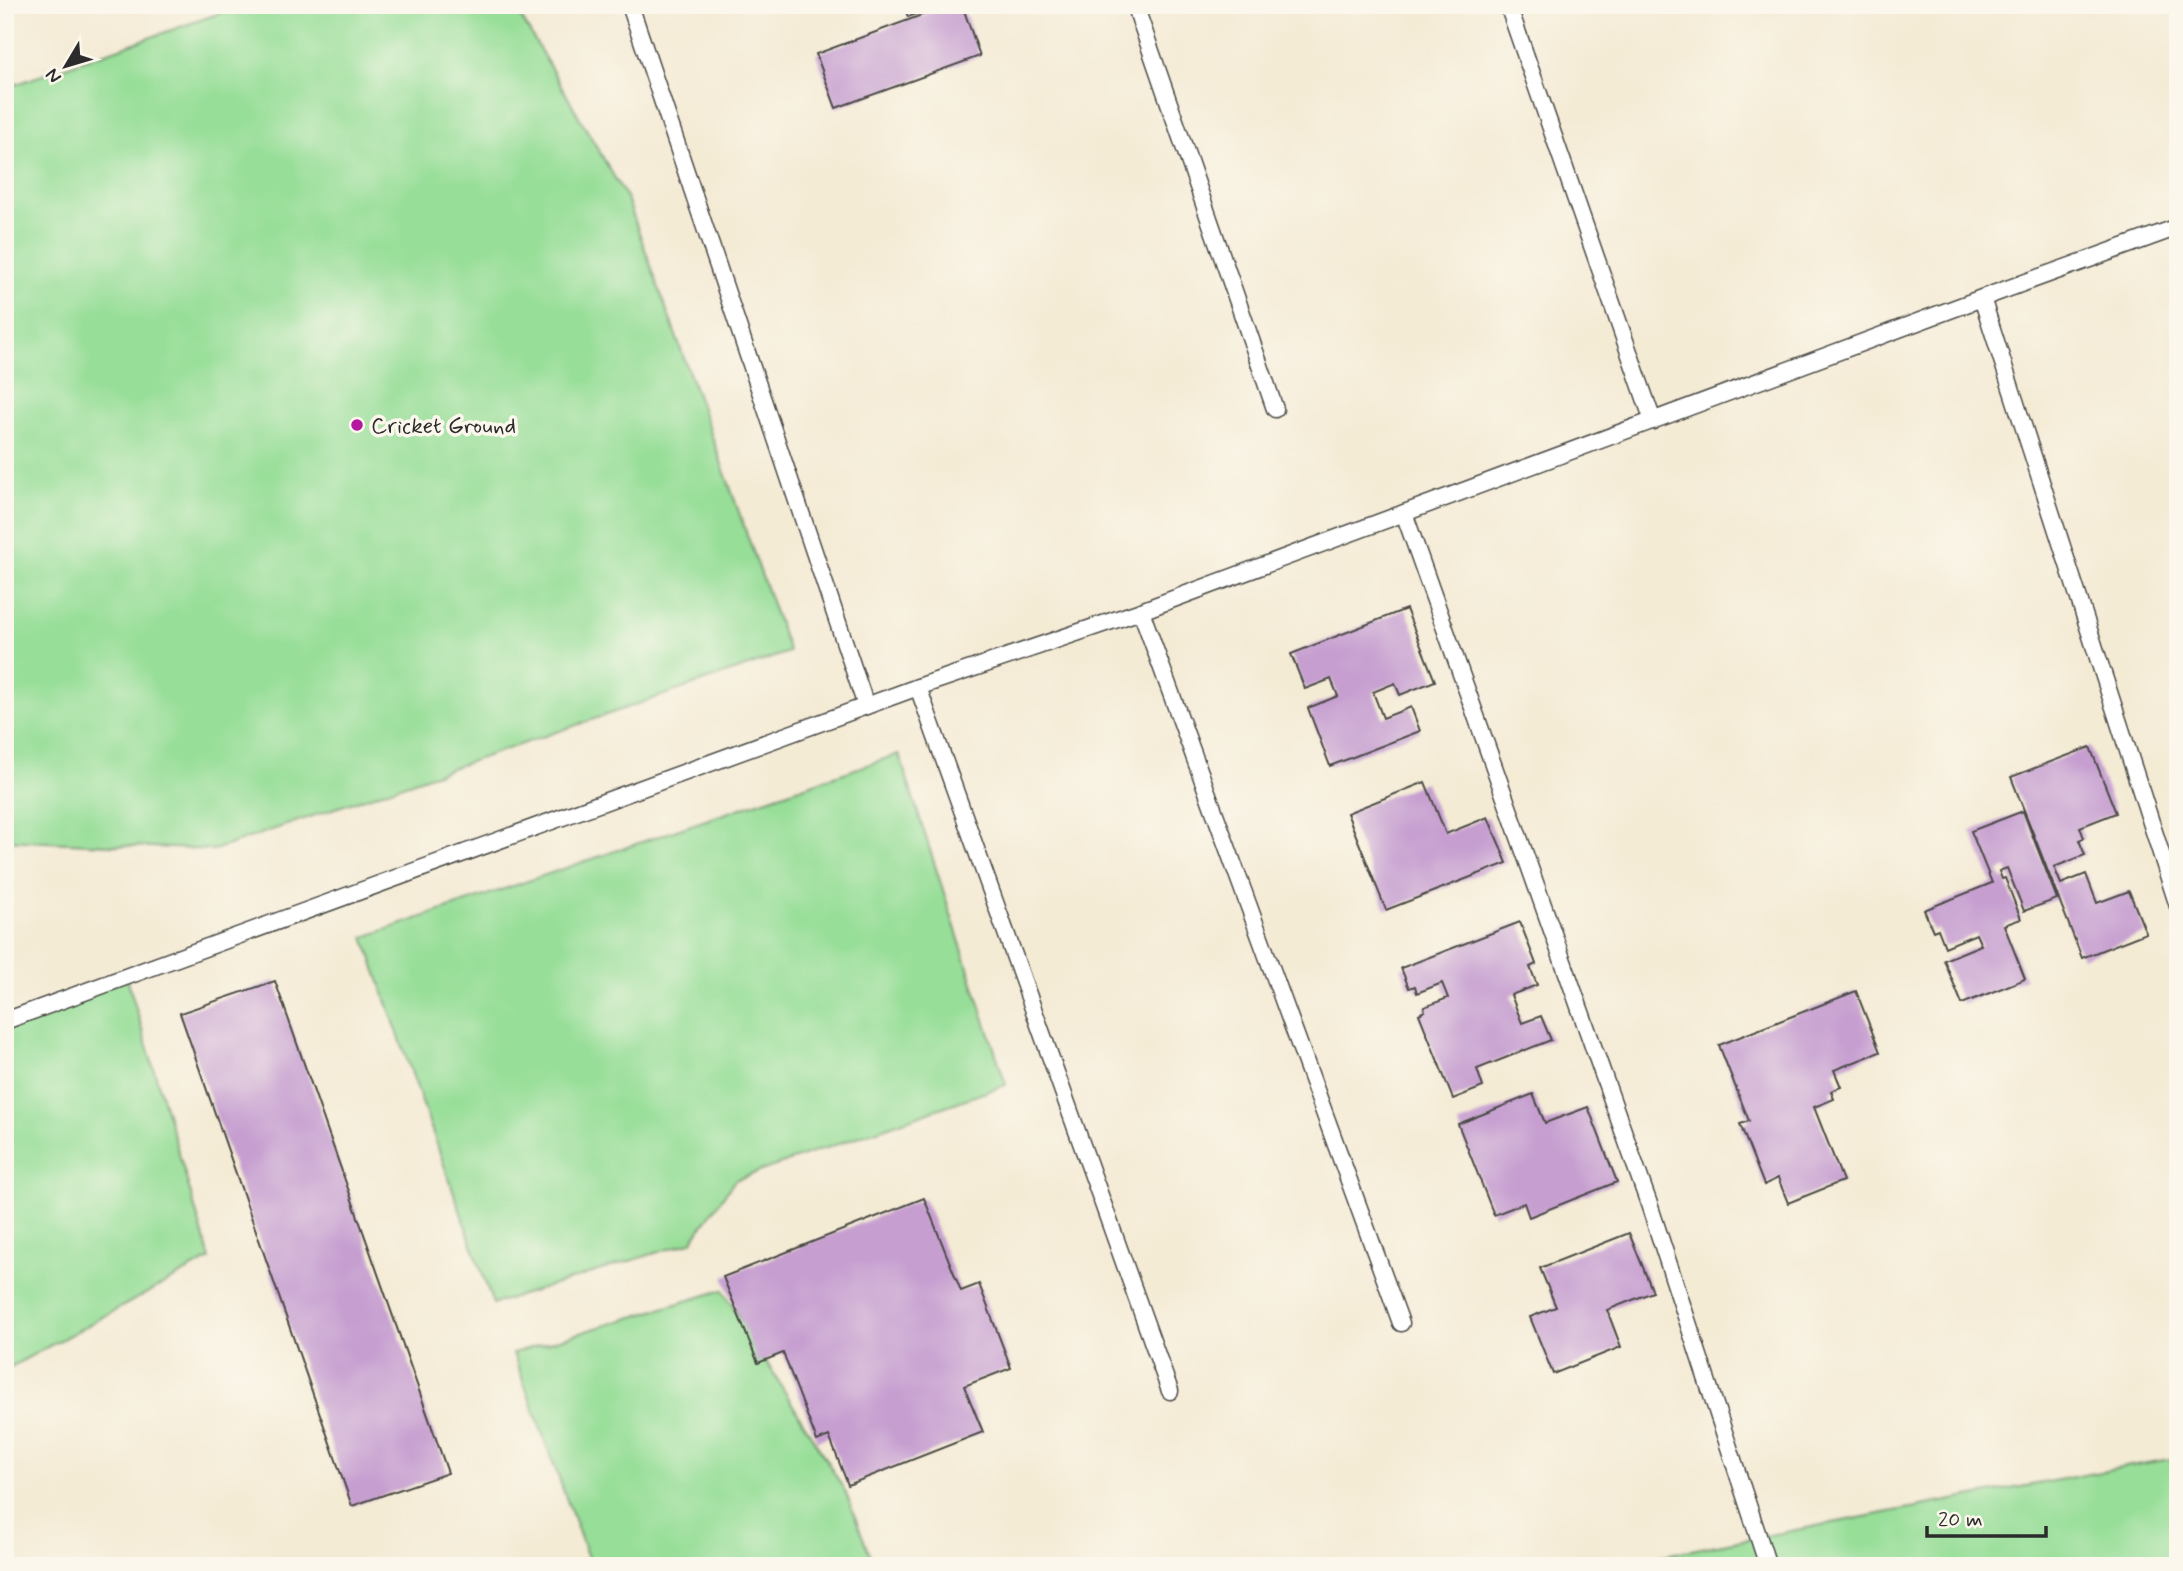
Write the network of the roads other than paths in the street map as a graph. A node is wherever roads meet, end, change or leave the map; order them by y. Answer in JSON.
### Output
{"nodes":[{"id":1,"x":630,"y":5,"type":"edge"},
{"id":2,"x":1135,"y":5,"type":"edge"},
{"id":3,"x":1508,"y":5,"type":"edge"},
{"id":4,"x":2178,"y":227,"type":"edge"},
{"id":5,"x":1982,"y":298,"type":"junction"},
{"id":6,"x":1275,"y":409,"type":"dead end"},
{"id":7,"x":1653,"y":421,"type":"junction"},
{"id":8,"x":1404,"y":513,"type":"junction"},
{"id":9,"x":1141,"y":611,"type":"junction"},
{"id":10,"x":918,"y":687,"type":"junction"},
{"id":11,"x":866,"y":706,"type":"junction"},
{"id":12,"x":2178,"y":906,"type":"edge"},
{"id":13,"x":5,"y":1021,"type":"edge"},
{"id":14,"x":1401,"y":1323,"type":"dead end"},
{"id":15,"x":1170,"y":1391,"type":"dead end"},
{"id":16,"x":1768,"y":1566,"type":"edge"}],
"edges":[{"from":1,"to":11,"type":"lane"},
{"from":2,"to":6,"type":"lane"},
{"from":3,"to":7,"type":"lane"},
{"from":4,"to":5,"type":"lane"},
{"from":5,"to":7,"type":"lane"},
{"from":5,"to":12,"type":"lane"},
{"from":7,"to":8,"type":"lane"},
{"from":8,"to":9,"type":"lane"},
{"from":8,"to":16,"type":"lane"},
{"from":9,"to":10,"type":"lane"},
{"from":9,"to":14,"type":"lane"},
{"from":10,"to":11,"type":"lane"},
{"from":10,"to":15,"type":"lane"},
{"from":11,"to":13,"type":"lane"}]}
